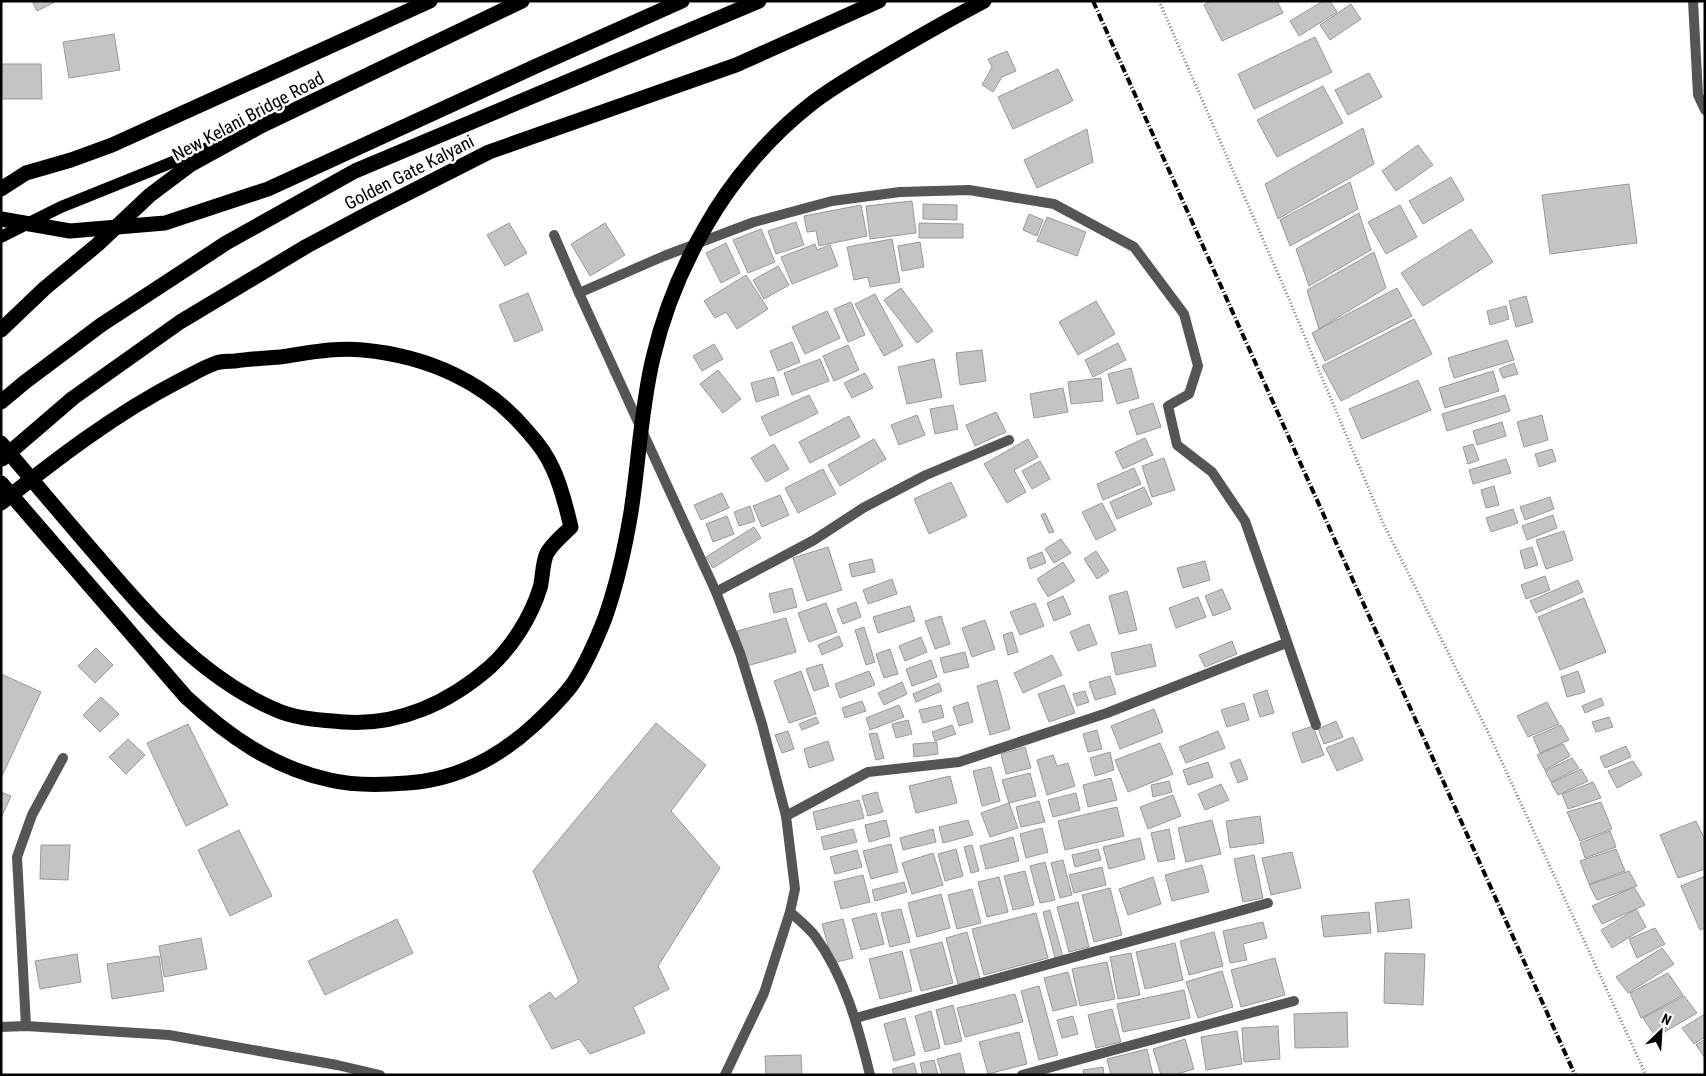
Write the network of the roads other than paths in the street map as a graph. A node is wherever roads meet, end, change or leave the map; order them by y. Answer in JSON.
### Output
{"nodes":[{"id":1,"x":430,"y":1,"type":"edge"},
{"id":2,"x":522,"y":1,"type":"edge"},
{"id":3,"x":682,"y":1,"type":"edge"},
{"id":4,"x":759,"y":1,"type":"edge"},
{"id":5,"x":879,"y":1,"type":"edge"},
{"id":6,"x":984,"y":1,"type":"edge"},
{"id":7,"x":1693,"y":1,"type":"edge"},
{"id":8,"x":1705,"y":110,"type":"edge"},
{"id":9,"x":261,"y":126,"type":"junction"},
{"id":10,"x":26,"y":174,"type":"junction"},
{"id":11,"x":1,"y":181,"type":"edge"},
{"id":12,"x":1,"y":189,"type":"edge"},
{"id":13,"x":1,"y":219,"type":"edge"},
{"id":14,"x":554,"y":235,"type":"dead end"},
{"id":15,"x":1,"y":237,"type":"edge"},
{"id":16,"x":578,"y":293,"type":"junction"},
{"id":17,"x":1,"y":330,"type":"edge"},
{"id":18,"x":1,"y":402,"type":"edge"},
{"id":19,"x":1009,"y":440,"type":"dead end"},
{"id":20,"x":1,"y":443,"type":"edge"},
{"id":21,"x":1,"y":459,"type":"edge"},
{"id":22,"x":1,"y":483,"type":"edge"},
{"id":23,"x":1,"y":503,"type":"edge"},
{"id":24,"x":716,"y":592,"type":"junction"},
{"id":25,"x":1286,"y":643,"type":"junction"},
{"id":26,"x":1316,"y":725,"type":"dead end"},
{"id":27,"x":62,"y":758,"type":"dead end"},
{"id":28,"x":786,"y":816,"type":"junction"},
{"id":29,"x":1268,"y":903,"type":"dead end"},
{"id":30,"x":790,"y":912,"type":"junction"},
{"id":31,"x":1294,"y":1001,"type":"dead end"},
{"id":32,"x":856,"y":1018,"type":"junction"},
{"id":33,"x":26,"y":1026,"type":"junction"},
{"id":34,"x":1,"y":1027,"type":"edge"},
{"id":35,"x":380,"y":1075,"type":"edge"},
{"id":36,"x":725,"y":1075,"type":"edge"},
{"id":37,"x":870,"y":1075,"type":"edge"},
{"id":38,"x":1022,"y":1075,"type":"edge"}],
"edges":[{"from":1,"to":10,"type":"highway","name":"New Kelani Bridge Road"},
{"from":2,"to":9,"type":"highway","name":"New Kelani Bridge Road"},
{"from":3,"to":13,"type":"highway"},
{"from":4,"to":18,"type":"highway","name":"Golden Gate Kalyani"},
{"from":5,"to":21,"type":"highway","name":"Golden Gate Kalyani"},
{"from":6,"to":22,"type":"highway"},
{"from":7,"to":8,"type":"street"},
{"from":9,"to":15,"type":"main road"},
{"from":9,"to":17,"type":"highway","name":"New Kelani Bridge Road"},
{"from":10,"to":11,"type":"main road","name":"New Kelani Bridge Road"},
{"from":10,"to":12,"type":"highway","name":"New Kelani Bridge Road"},
{"from":14,"to":16,"type":"street"},
{"from":16,"to":24,"type":"street"},
{"from":16,"to":25,"type":"street"},
{"from":19,"to":24,"type":"street"},
{"from":20,"to":23,"type":"highway"},
{"from":24,"to":28,"type":"street"},
{"from":25,"to":26,"type":"street"},
{"from":25,"to":28,"type":"street"},
{"from":27,"to":33,"type":"street"},
{"from":28,"to":30,"type":"street"},
{"from":29,"to":32,"type":"street"},
{"from":30,"to":32,"type":"street"},
{"from":30,"to":36,"type":"street"},
{"from":31,"to":38,"type":"street"},
{"from":32,"to":37,"type":"street"},
{"from":33,"to":34,"type":"street"},
{"from":33,"to":35,"type":"street"}]}
